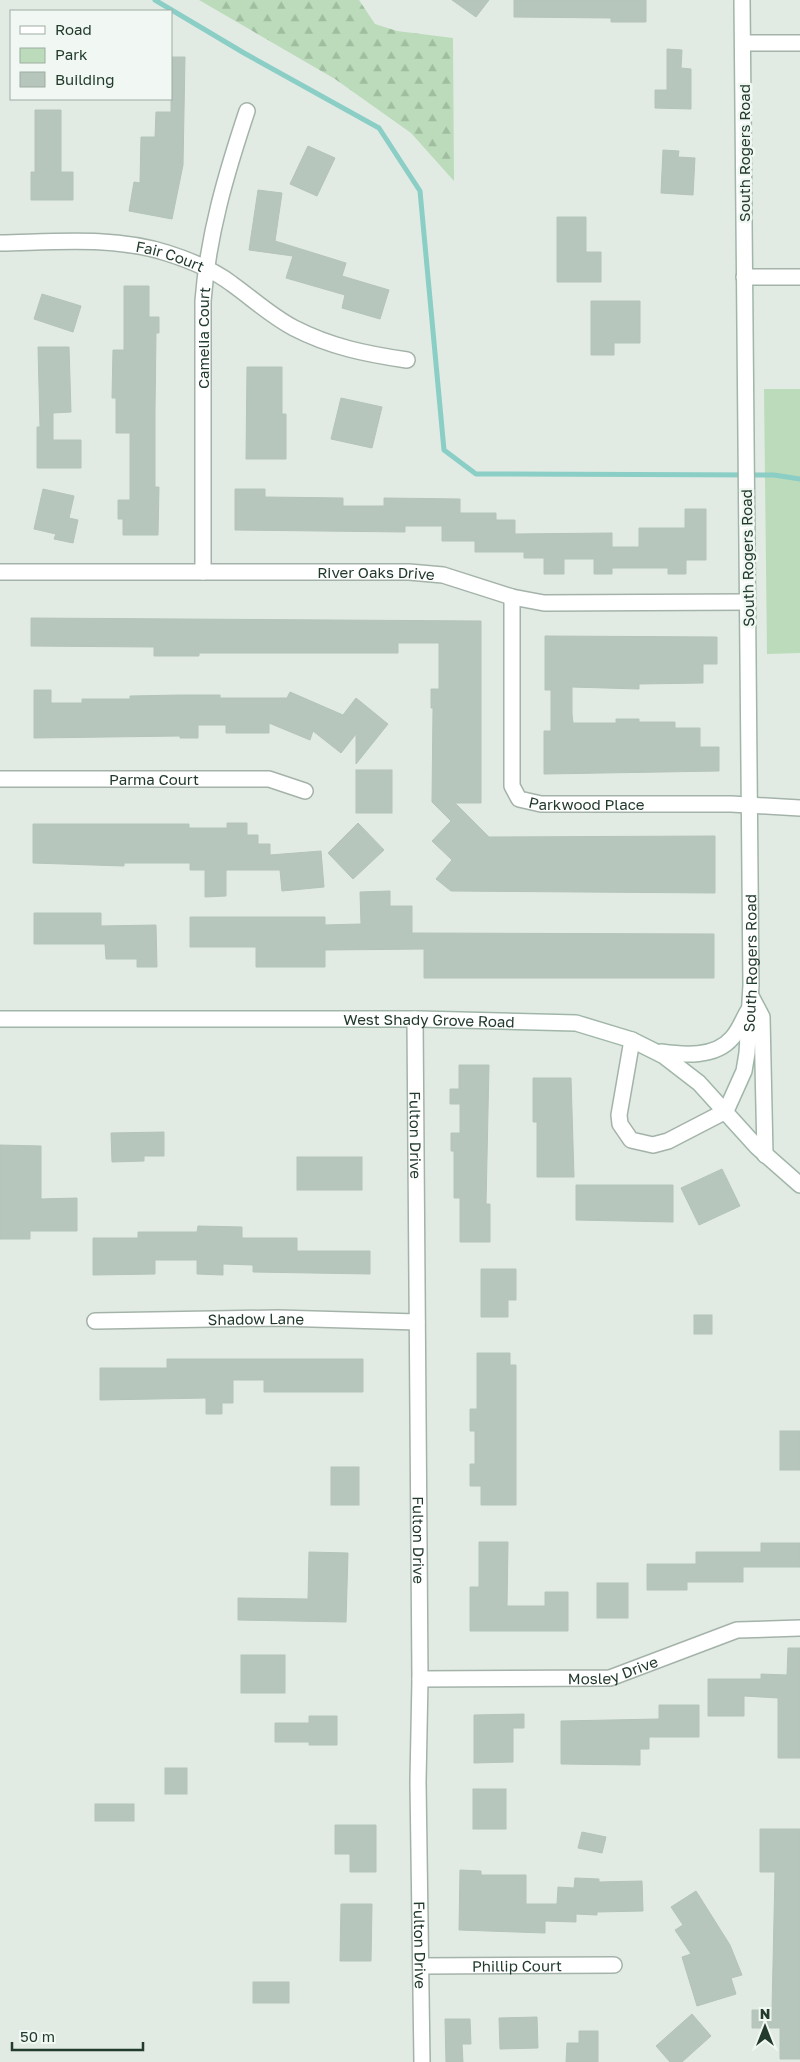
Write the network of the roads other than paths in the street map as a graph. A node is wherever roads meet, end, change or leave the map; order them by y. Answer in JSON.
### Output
{"nodes":[{"id":1,"x":742,"y":0,"type":"edge"},
{"id":2,"x":743,"y":43,"type":"junction"},
{"id":3,"x":800,"y":43,"type":"edge"},
{"id":4,"x":247,"y":111,"type":"dead end"},
{"id":5,"x":0,"y":243,"type":"edge"},
{"id":6,"x":205,"y":268,"type":"junction"},
{"id":7,"x":744,"y":277,"type":"junction"},
{"id":8,"x":800,"y":277,"type":"edge"},
{"id":9,"x":407,"y":360,"type":"dead end"},
{"id":10,"x":0,"y":572,"type":"edge"},
{"id":11,"x":202,"y":572,"type":"junction"},
{"id":12,"x":512,"y":597,"type":"junction"},
{"id":13,"x":747,"y":602,"type":"junction"},
{"id":14,"x":0,"y":779,"type":"edge"},
{"id":15,"x":305,"y":791,"type":"dead end"},
{"id":16,"x":749,"y":806,"type":"junction"},
{"id":17,"x":800,"y":808,"type":"edge"},
{"id":18,"x":750,"y":1001,"type":"junction"},
{"id":19,"x":0,"y":1019,"type":"edge"},
{"id":20,"x":415,"y":1019,"type":"junction"},
{"id":21,"x":632,"y":1040,"type":"junction"},
{"id":22,"x":654,"y":1051,"type":"junction"},
{"id":23,"x":726,"y":1111,"type":"junction"},
{"id":24,"x":765,"y":1154,"type":"junction"},
{"id":25,"x":800,"y":1185,"type":"edge"},
{"id":26,"x":95,"y":1321,"type":"dead end"},
{"id":27,"x":417,"y":1322,"type":"junction"},
{"id":28,"x":800,"y":1628,"type":"edge"},
{"id":29,"x":420,"y":1679,"type":"junction"},
{"id":30,"x":421,"y":1966,"type":"junction"},
{"id":31,"x":614,"y":1966,"type":"dead end"},
{"id":32,"x":422,"y":2062,"type":"edge"}],
"edges":[{"from":1,"to":2,"type":"street","name":"South Rogers Road"},
{"from":2,"to":3,"type":"street"},
{"from":2,"to":7,"type":"street","name":"South Rogers Road"},
{"from":4,"to":6,"type":"street","name":"Camelia Court"},
{"from":5,"to":6,"type":"street","name":"Fair Court"},
{"from":6,"to":9,"type":"street","name":"Fair Court"},
{"from":6,"to":11,"type":"street","name":"Camelia Court"},
{"from":7,"to":8,"type":"street"},
{"from":7,"to":13,"type":"street","name":"South Rogers Road"},
{"from":10,"to":11,"type":"street","name":"River Oaks Drive"},
{"from":11,"to":12,"type":"street","name":"River Oaks Drive"},
{"from":12,"to":13,"type":"street","name":"River Oaks Drive"},
{"from":12,"to":16,"type":"street","name":"Parkwood Place"},
{"from":13,"to":16,"type":"street","name":"South Rogers Road"},
{"from":14,"to":15,"type":"street","name":"Parma Court"},
{"from":16,"to":17,"type":"street","name":"Parkwood Place"},
{"from":16,"to":18,"type":"street","name":"South Rogers Road"},
{"from":18,"to":22,"type":"street"},
{"from":18,"to":23,"type":"street","name":"South Rogers Road"},
{"from":18,"to":24,"type":"street"},
{"from":19,"to":20,"type":"street","name":"West Shady Grove Road"},
{"from":20,"to":21,"type":"street","name":"West Shady Grove Road"},
{"from":20,"to":27,"type":"street","name":"Fulton Drive"},
{"from":21,"to":22,"type":"street","name":"West Shady Grove Road"},
{"from":21,"to":23,"type":"street"},
{"from":22,"to":23,"type":"street","name":"West Shady Grove Road"},
{"from":23,"to":24,"type":"street","name":"West Shady Grove Road"},
{"from":24,"to":25,"type":"street","name":"West Shady Grove Road"},
{"from":26,"to":27,"type":"street","name":"Shadow Lane"},
{"from":27,"to":29,"type":"street","name":"Fulton Drive"},
{"from":28,"to":29,"type":"street","name":"Mosley Drive"},
{"from":29,"to":30,"type":"street","name":"Fulton Drive"},
{"from":30,"to":31,"type":"street","name":"Phillip Court"},
{"from":30,"to":32,"type":"street","name":"Fulton Drive"}]}
